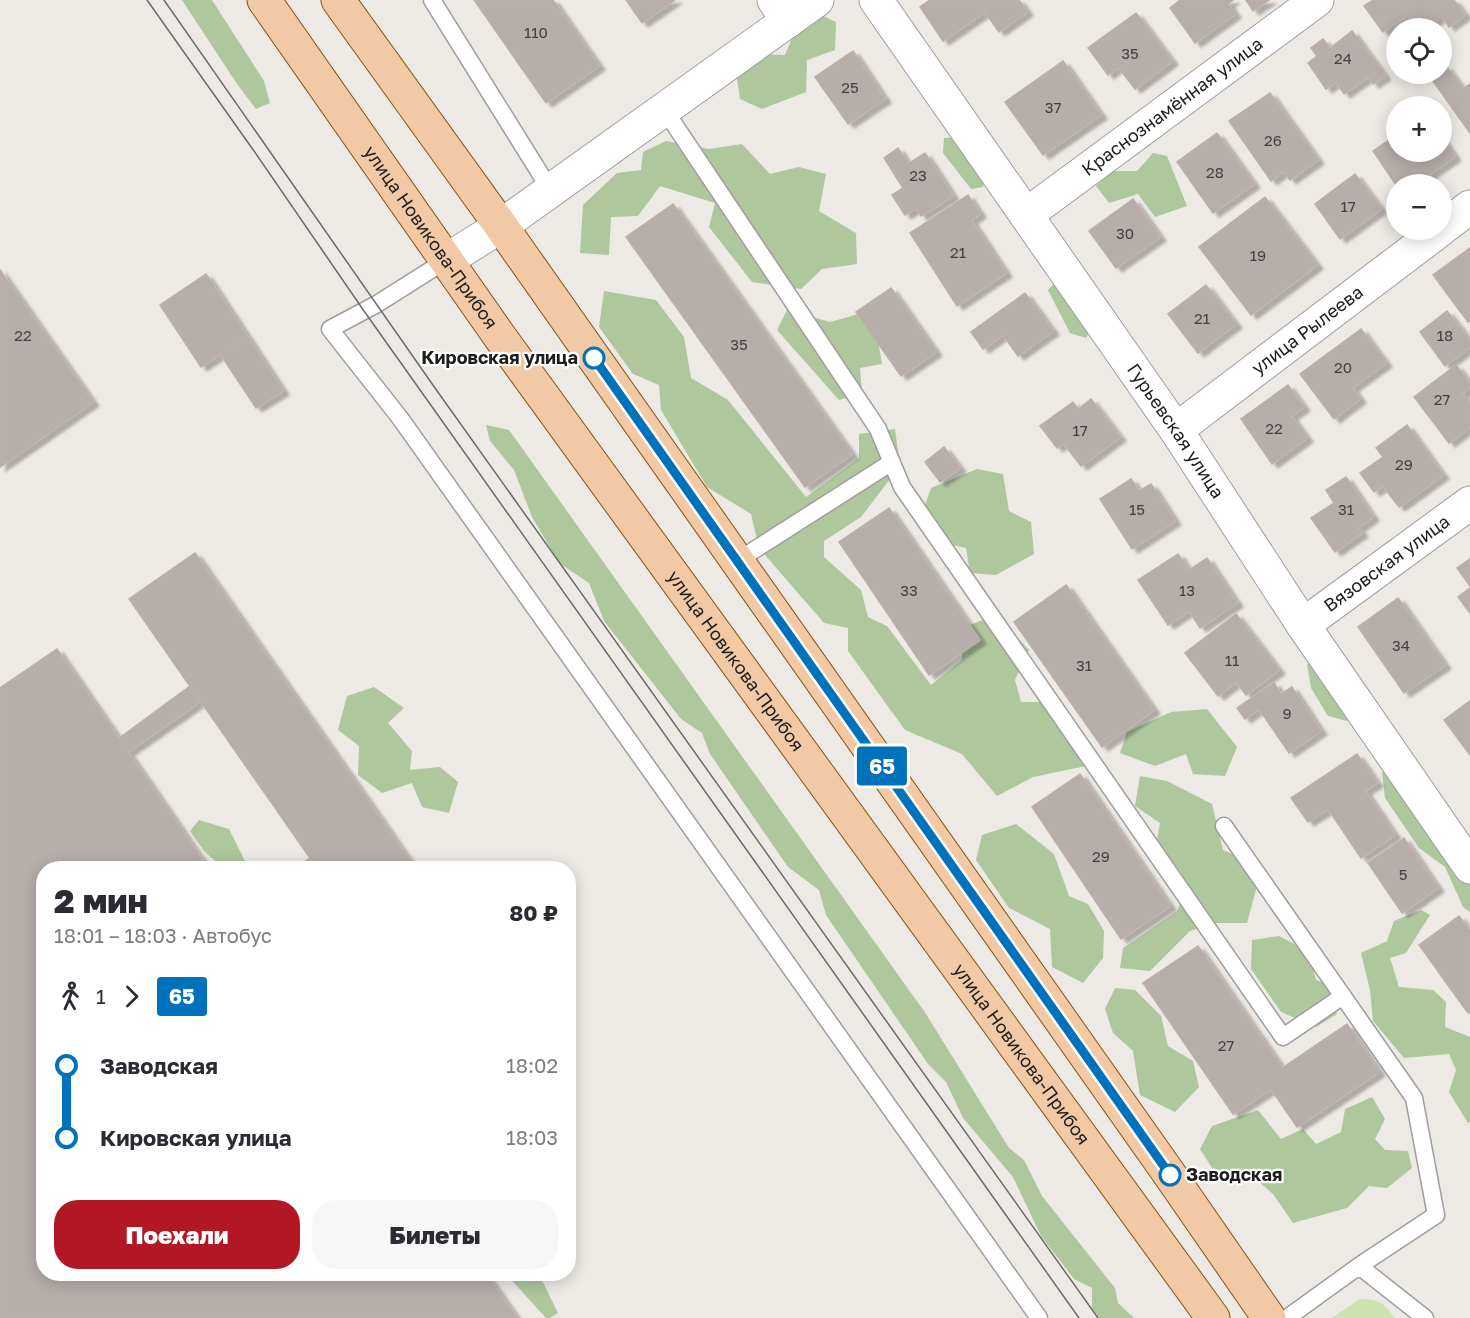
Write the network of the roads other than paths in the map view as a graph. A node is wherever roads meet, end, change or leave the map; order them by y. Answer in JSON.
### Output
{"nodes":[{"id":1,"x":264,"y":0,"type":"edge"},
{"id":2,"x":338,"y":0,"type":"edge"},
{"id":3,"x":432,"y":0,"type":"edge"},
{"id":4,"x":817,"y":0,"type":"edge"},
{"id":5,"x":876,"y":0,"type":"edge"},
{"id":6,"x":1317,"y":0,"type":"edge"},
{"id":7,"x":781,"y":10,"type":"edge"},
{"id":8,"x":664,"y":109,"type":"junction"},
{"id":9,"x":551,"y":191,"type":"junction"},
{"id":10,"x":1470,"y":207,"type":"edge"},
{"id":11,"x":1026,"y":215,"type":"junction"},
{"id":12,"x":1452,"y":221,"type":"edge"},
{"id":13,"x":501,"y":226,"type":"junction"},
{"id":14,"x":1426,"y":240,"type":"edge"},
{"id":15,"x":445,"y":261,"type":"junction"},
{"id":16,"x":1176,"y":430,"type":"junction"},
{"id":17,"x":892,"y":462,"type":"junction"},
{"id":18,"x":1470,"y":503,"type":"edge"},
{"id":19,"x":737,"y":561,"type":"junction"},
{"id":20,"x":1303,"y":625,"type":"junction"},
{"id":21,"x":1224,"y":826,"type":"dead end"},
{"id":22,"x":1461,"y":832,"type":"edge"},
{"id":23,"x":1470,"y":867,"type":"edge"},
{"id":24,"x":1343,"y":996,"type":"junction"},
{"id":25,"x":1359,"y":1266,"type":"junction"},
{"id":26,"x":1039,"y":1318,"type":"edge"},
{"id":27,"x":1213,"y":1318,"type":"edge"},
{"id":28,"x":1269,"y":1318,"type":"edge"},
{"id":29,"x":1287,"y":1318,"type":"edge"},
{"id":30,"x":1425,"y":1318,"type":"edge"}],
"edges":[{"from":1,"to":15,"type":"main road","name":"улица Новикова-Прибоя"},
{"from":2,"to":13,"type":"main road"},
{"from":3,"to":9,"type":"lane"},
{"from":4,"to":7,"type":"street"},
{"from":5,"to":11,"type":"street","name":"Гурьевская улица"},
{"from":6,"to":11,"type":"street","name":"Краснознамённая улица"},
{"from":7,"to":8,"type":"street"},
{"from":8,"to":9,"type":"street"},
{"from":8,"to":17,"type":"lane"},
{"from":9,"to":13,"type":"street"},
{"from":10,"to":12,"type":"street","name":"улица Рылеева"},
{"from":11,"to":16,"type":"street","name":"Гурьевская улица"},
{"from":13,"to":15,"type":"street"},
{"from":13,"to":19,"type":"main road"},
{"from":14,"to":16,"type":"street","name":"улица Рылеева"},
{"from":15,"to":26,"type":"lane"},
{"from":15,"to":27,"type":"main road","name":"улица Новикова-Прибоя"},
{"from":16,"to":20,"type":"street","name":"Гурьевская улица"},
{"from":17,"to":19,"type":"lane"},
{"from":17,"to":24,"type":"lane"},
{"from":18,"to":20,"type":"street","name":"Вязовская улица"},
{"from":19,"to":28,"type":"main road"},
{"from":20,"to":22,"type":"street","name":"Гурьевская улица"},
{"from":21,"to":24,"type":"lane"},
{"from":22,"to":23,"type":"street","name":"Гурьевская улица"},
{"from":24,"to":25,"type":"lane"},
{"from":25,"to":29,"type":"lane"},
{"from":25,"to":30,"type":"lane"}]}
